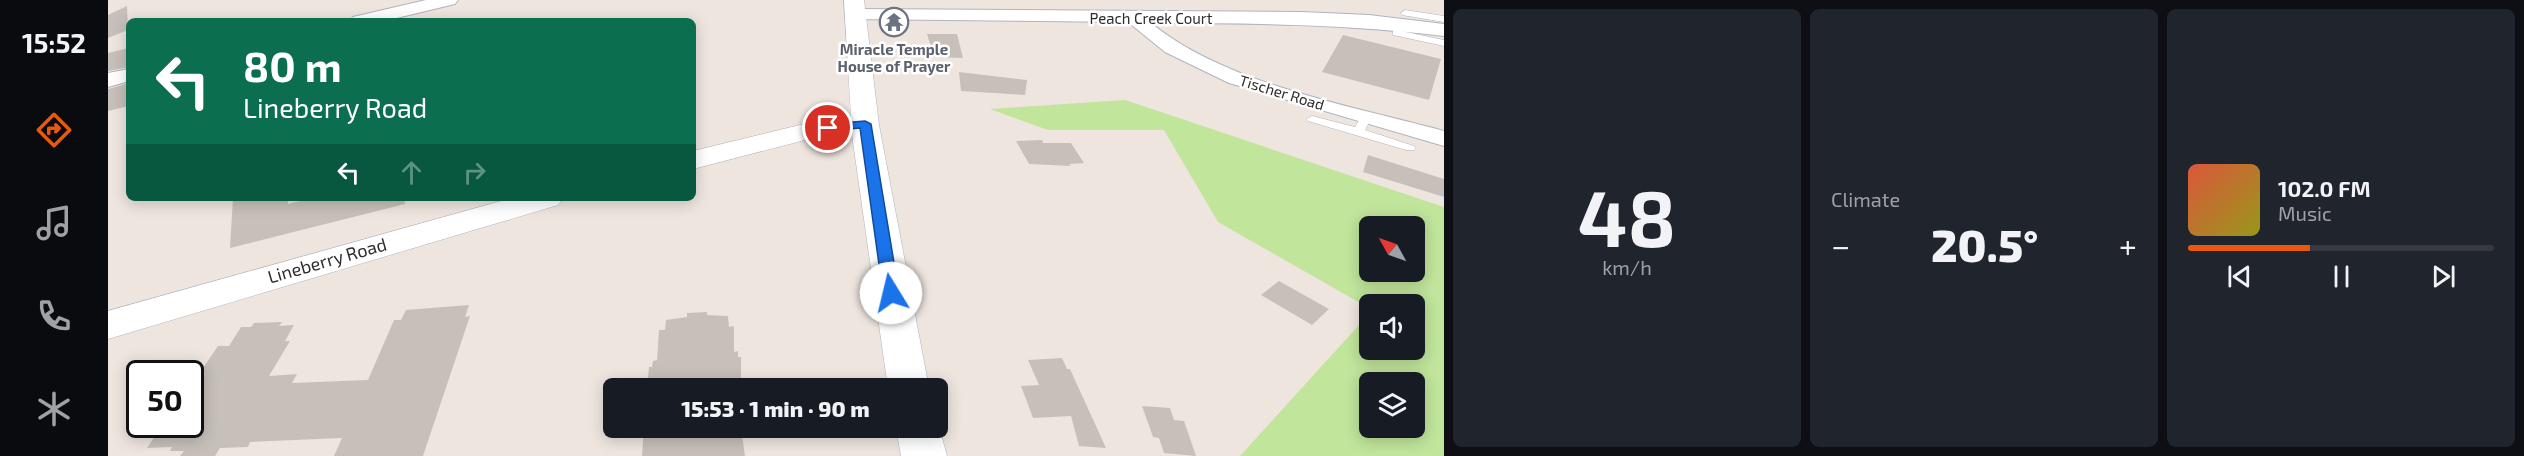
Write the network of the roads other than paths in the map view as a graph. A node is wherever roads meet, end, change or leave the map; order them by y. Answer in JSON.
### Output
{"nodes":[{"id":1,"x":355,"y":0,"type":"edge"},
{"id":2,"x":449,"y":0,"type":"edge"},
{"id":3,"x":855,"y":8,"type":"edge"},
{"id":4,"x":1405,"y":13,"type":"dead end"},
{"id":5,"x":366,"y":18,"type":"edge"},
{"id":6,"x":375,"y":18,"type":"edge"},
{"id":7,"x":1134,"y":18,"type":"junction"},
{"id":8,"x":1444,"y":20,"type":"edge"},
{"id":9,"x":1444,"y":30,"type":"edge"},
{"id":10,"x":1396,"y":33,"type":"dead end"},
{"id":11,"x":1444,"y":43,"type":"edge"},
{"id":12,"x":126,"y":76,"type":"edge"},
{"id":13,"x":108,"y":80,"type":"edge"},
{"id":14,"x":1312,"y":118,"type":"dead end"},
{"id":15,"x":865,"y":124,"type":"junction"},
{"id":16,"x":1363,"y":125,"type":"junction"},
{"id":17,"x":1444,"y":140,"type":"edge"},
{"id":18,"x":1410,"y":148,"type":"dead end"},
{"id":19,"x":696,"y":159,"type":"edge"},
{"id":20,"x":537,"y":201,"type":"edge"},
{"id":21,"x":108,"y":325,"type":"edge"},
{"id":22,"x":907,"y":378,"type":"edge"},
{"id":23,"x":920,"y":438,"type":"edge"},
{"id":24,"x":924,"y":456,"type":"edge"}],
"edges":[{"from":1,"to":5,"type":"street"},
{"from":2,"to":6,"type":"street"},
{"from":3,"to":7,"type":"street","name":"Peach Creek Court"},
{"from":3,"to":15,"type":"main road"},
{"from":4,"to":8,"type":"lane"},
{"from":7,"to":9,"type":"street","name":"Peach Creek Court"},
{"from":7,"to":16,"type":"street","name":"Tischer Road"},
{"from":10,"to":11,"type":"lane"},
{"from":12,"to":13,"type":"street"},
{"from":14,"to":16,"type":"lane"},
{"from":15,"to":19,"type":"main road"},
{"from":15,"to":22,"type":"main road"},
{"from":16,"to":17,"type":"street","name":"Tischer Road"},
{"from":16,"to":18,"type":"lane"},
{"from":20,"to":21,"type":"main road","name":"Lineberry Road"},
{"from":23,"to":24,"type":"main road"}]}
